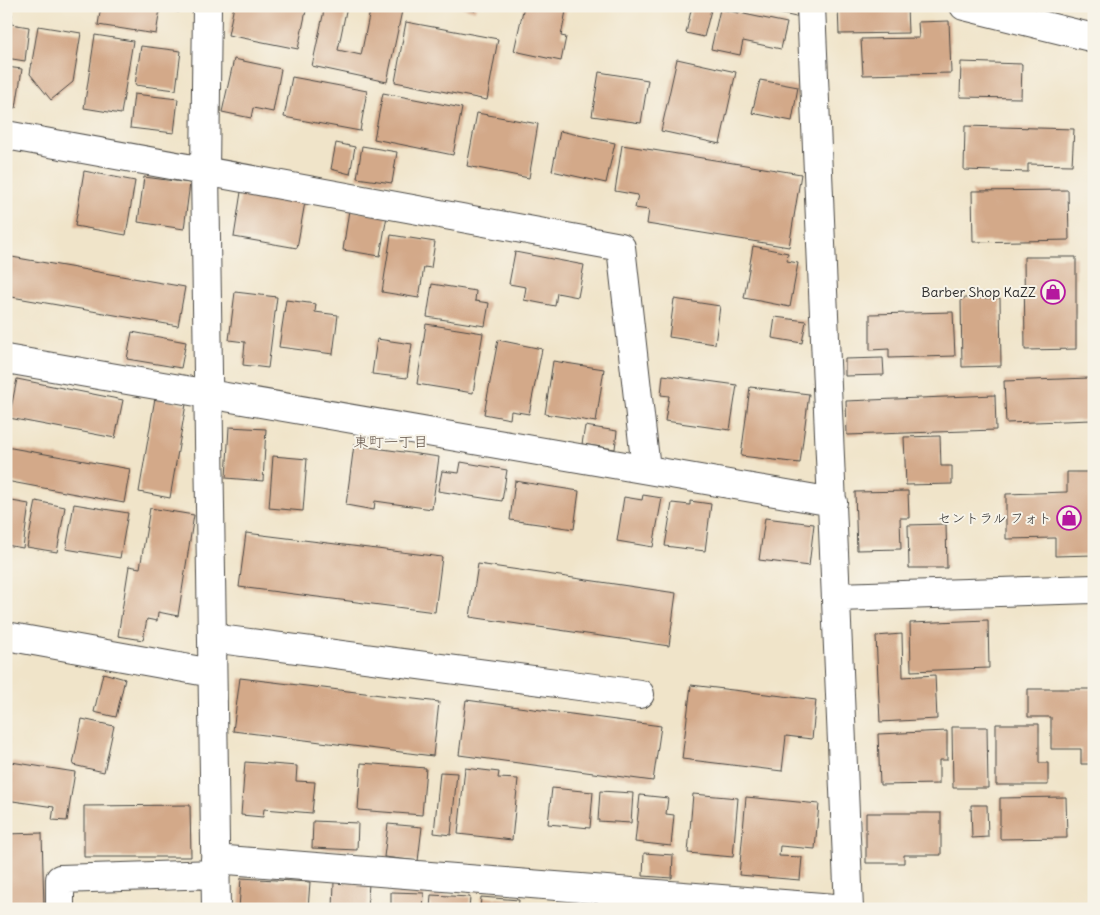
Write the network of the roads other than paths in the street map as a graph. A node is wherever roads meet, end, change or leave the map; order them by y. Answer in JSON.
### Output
{"nodes":[{"id":1,"x":207,"y":6,"type":"edge"},
{"id":2,"x":811,"y":6,"type":"edge"},
{"id":3,"x":964,"y":6,"type":"edge"},
{"id":4,"x":1094,"y":38,"type":"edge"},
{"id":5,"x":6,"y":134,"type":"edge"},
{"id":6,"x":205,"y":171,"type":"junction"},
{"id":7,"x":6,"y":360,"type":"edge"},
{"id":8,"x":208,"y":395,"type":"junction"},
{"id":9,"x":646,"y":469,"type":"junction"},
{"id":10,"x":833,"y":502,"type":"junction"},
{"id":11,"x":1094,"y":589,"type":"edge"},
{"id":12,"x":837,"y":597,"type":"junction"},
{"id":13,"x":6,"y":636,"type":"edge"},
{"id":14,"x":212,"y":638,"type":"junction"},
{"id":15,"x":212,"y":674,"type":"junction"},
{"id":16,"x":640,"y":694,"type":"dead end"},
{"id":17,"x":215,"y":867,"type":"junction"},
{"id":18,"x":60,"y":909,"type":"edge"},
{"id":19,"x":216,"y":909,"type":"edge"},
{"id":20,"x":848,"y":909,"type":"edge"}],
"edges":[{"from":1,"to":6,"type":"street"},
{"from":2,"to":10,"type":"street"},
{"from":3,"to":4,"type":"street"},
{"from":5,"to":6,"type":"street"},
{"from":6,"to":8,"type":"street"},
{"from":6,"to":9,"type":"street"},
{"from":7,"to":8,"type":"street"},
{"from":8,"to":9,"type":"street"},
{"from":8,"to":14,"type":"street"},
{"from":9,"to":10,"type":"street"},
{"from":10,"to":12,"type":"street"},
{"from":11,"to":12,"type":"street"},
{"from":12,"to":20,"type":"street"},
{"from":13,"to":15,"type":"street"},
{"from":14,"to":15,"type":"street"},
{"from":14,"to":16,"type":"street"},
{"from":15,"to":17,"type":"street"},
{"from":17,"to":18,"type":"street"},
{"from":17,"to":19,"type":"street"},
{"from":17,"to":20,"type":"street"}]}
